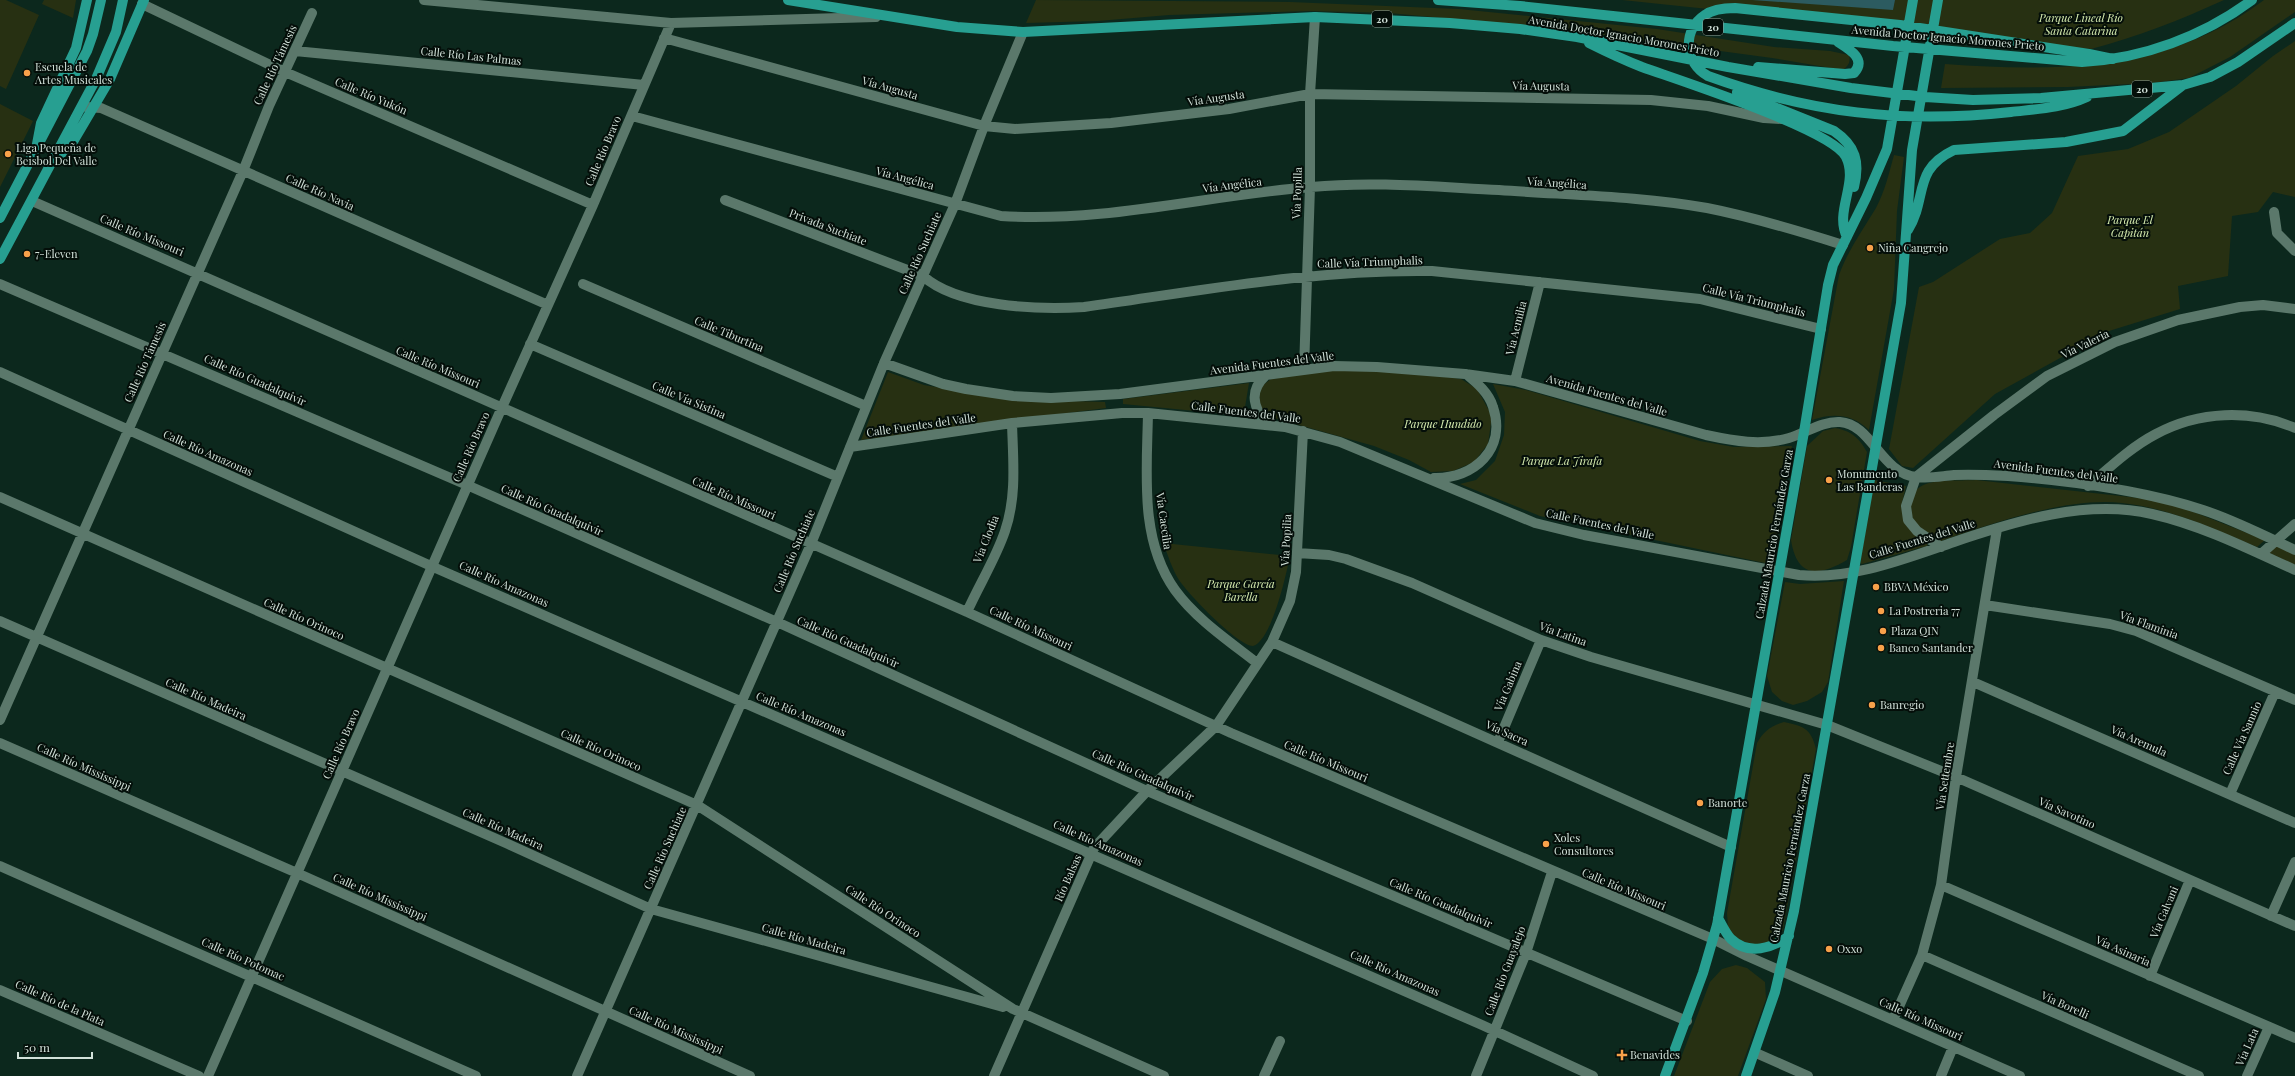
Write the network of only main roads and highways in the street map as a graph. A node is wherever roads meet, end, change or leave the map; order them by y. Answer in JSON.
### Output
{"nodes":[{"id":1,"x":87,"y":0,"type":"edge"},
{"id":2,"x":101,"y":0,"type":"edge"},
{"id":3,"x":123,"y":0,"type":"edge"},
{"id":4,"x":788,"y":0,"type":"edge"},
{"id":5,"x":1438,"y":0,"type":"edge"},
{"id":6,"x":1913,"y":0,"type":"edge"},
{"id":7,"x":1938,"y":0,"type":"edge"},
{"id":8,"x":2252,"y":0,"type":"edge"},
{"id":9,"x":143,"y":2,"type":"edge"},
{"id":10,"x":2295,"y":23,"type":"edge"},
{"id":11,"x":1577,"y":38,"type":"junction"},
{"id":12,"x":1835,"y":41,"type":"junction"},
{"id":13,"x":2112,"y":59,"type":"junction"},
{"id":14,"x":1728,"y":67,"type":"junction"},
{"id":15,"x":1721,"y":81,"type":"junction"},
{"id":16,"x":2183,"y":85,"type":"junction"},
{"id":17,"x":2094,"y":93,"type":"junction"},
{"id":18,"x":37,"y":151,"type":"junction"},
{"id":19,"x":54,"y":160,"type":"junction"},
{"id":20,"x":1845,"y":207,"type":"junction"},
{"id":21,"x":0,"y":218,"type":"edge"},
{"id":22,"x":1907,"y":232,"type":"junction"},
{"id":23,"x":1845,"y":241,"type":"junction"},
{"id":24,"x":0,"y":259,"type":"edge"},
{"id":25,"x":1718,"y":918,"type":"junction"},
{"id":26,"x":1789,"y":936,"type":"junction"},
{"id":27,"x":1667,"y":1074,"type":"edge"},
{"id":28,"x":1746,"y":1076,"type":"edge"}],
"edges":[{"from":1,"to":18,"type":"main road"},
{"from":2,"to":18,"type":"main road"},
{"from":3,"to":19,"type":"main road"},
{"from":4,"to":11,"type":"main road","name":"Avenida Doctor Ignacio Morones Prieto","number":"20"},
{"from":5,"to":12,"type":"main road","name":"Avenida Doctor Ignacio Morones Prieto","number":"20"},
{"from":6,"to":23,"type":"main road","name":"Calzada Mauricio Fernández Garza"},
{"from":7,"to":22,"type":"main road","name":"Calzada Mauricio Fernández Garza"},
{"from":8,"to":13,"type":"main road","name":"Avenida Doctor Ignacio Morones Prieto","number":"20"},
{"from":9,"to":19,"type":"main road"},
{"from":10,"to":16,"type":"main road","name":"Avenida Doctor Ignacio Morones Prieto","number":"20"},
{"from":11,"to":14,"type":"main road","name":"Avenida Doctor Ignacio Morones Prieto","number":"20"},
{"from":11,"to":20,"type":"main road"},
{"from":12,"to":13,"type":"main road","name":"Avenida Doctor Ignacio Morones Prieto","number":"20"},
{"from":12,"to":14,"type":"main road"},
{"from":13,"to":15,"type":"main road"},
{"from":14,"to":17,"type":"main road","name":"Avenida Doctor Ignacio Morones Prieto","number":"20"},
{"from":15,"to":17,"type":"main road"},
{"from":15,"to":20,"type":"main road"},
{"from":16,"to":17,"type":"main road","name":"Avenida Doctor Ignacio Morones Prieto","number":"20"},
{"from":16,"to":22,"type":"main road"},
{"from":18,"to":21,"type":"main road"},
{"from":19,"to":24,"type":"main road"},
{"from":20,"to":23,"type":"main road"},
{"from":22,"to":26,"type":"main road","name":"Calzada Mauricio Fernández Garza"},
{"from":23,"to":25,"type":"main road","name":"Calzada Mauricio Fernández Garza"},
{"from":25,"to":26,"type":"main road"},
{"from":25,"to":27,"type":"main road","name":"Calzada Mauricio Fernández Garza"},
{"from":26,"to":28,"type":"main road","name":"Calzada Mauricio Fernández Garza"}]}
